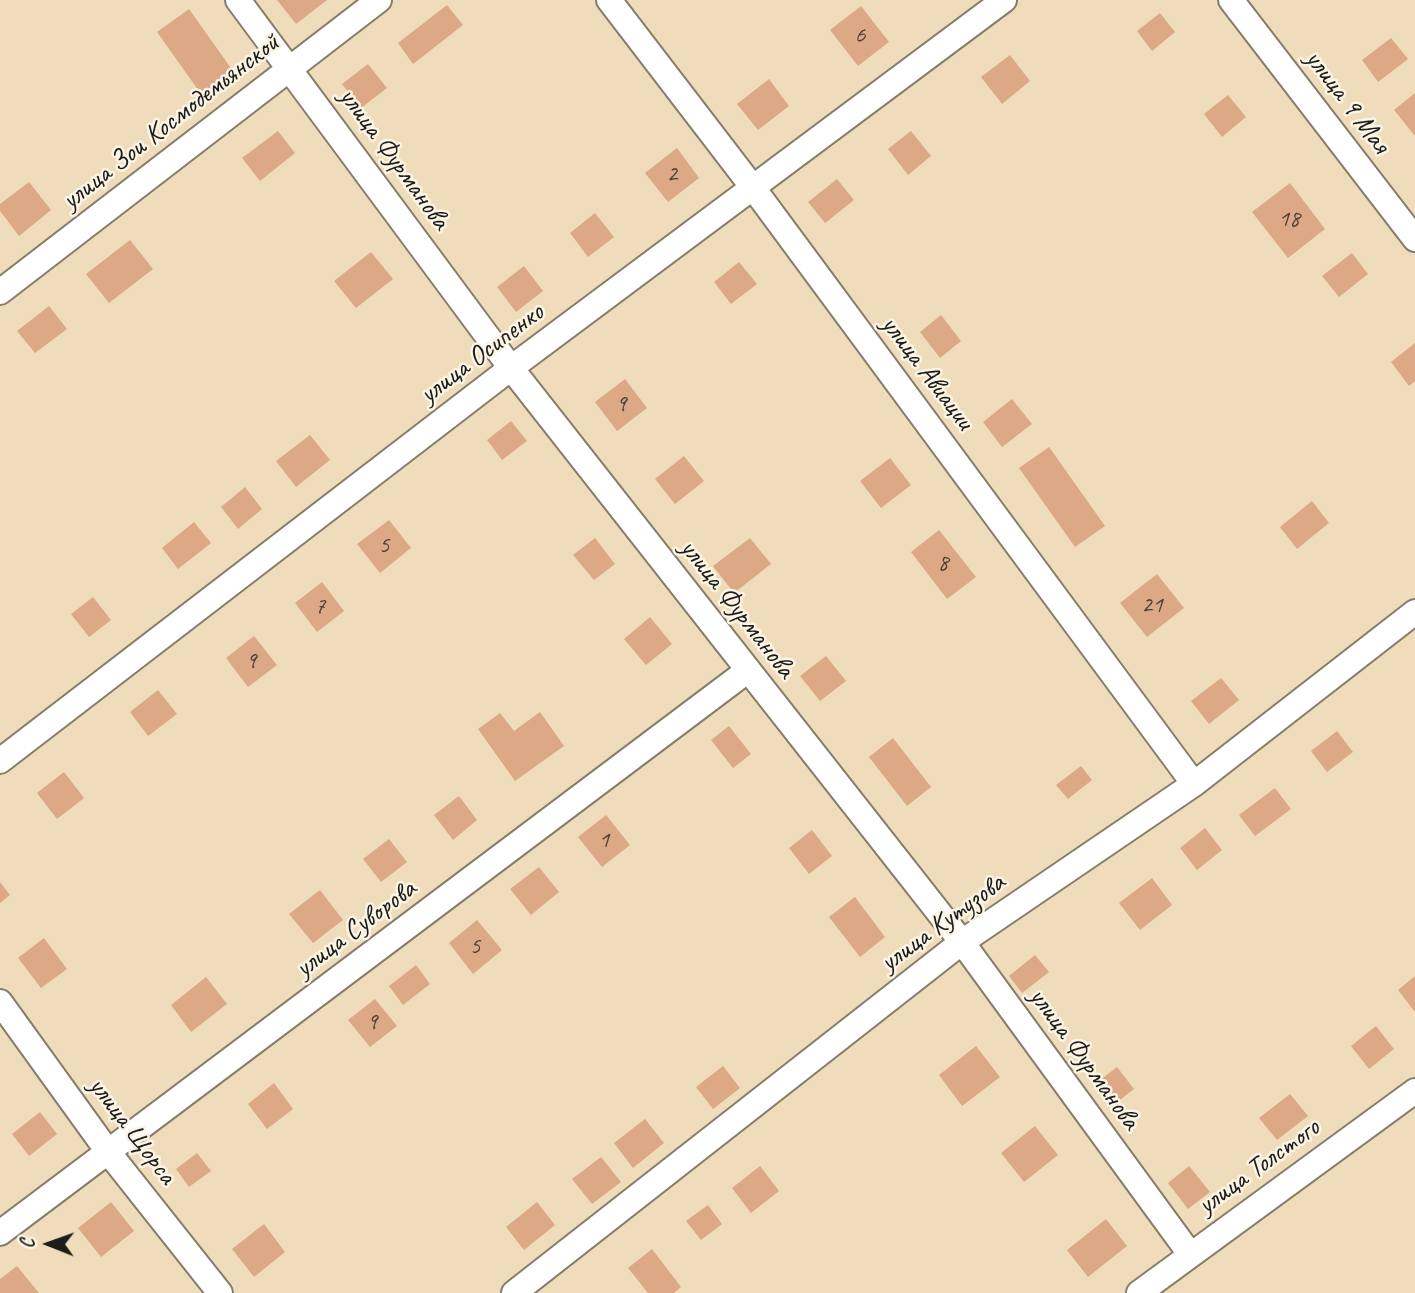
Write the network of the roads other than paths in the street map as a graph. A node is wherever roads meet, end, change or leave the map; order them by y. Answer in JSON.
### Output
{"nodes":[{"id":1,"x":238,"y":0,"type":"edge"},
{"id":2,"x":379,"y":0,"type":"edge"},
{"id":3,"x":609,"y":0,"type":"edge"},
{"id":4,"x":1004,"y":0,"type":"edge"},
{"id":5,"x":1231,"y":0,"type":"edge"},
{"id":6,"x":290,"y":68,"type":"junction"},
{"id":7,"x":754,"y":189,"type":"junction"},
{"id":8,"x":1415,"y":239,"type":"edge"},
{"id":9,"x":0,"y":292,"type":"edge"},
{"id":10,"x":511,"y":369,"type":"junction"},
{"id":11,"x":1415,"y":612,"type":"edge"},
{"id":12,"x":747,"y":671,"type":"junction"},
{"id":13,"x":0,"y":761,"type":"edge"},
{"id":14,"x":1194,"y":783,"type":"junction"},
{"id":15,"x":962,"y":942,"type":"junction"},
{"id":16,"x":0,"y":1002,"type":"edge"},
{"id":17,"x":1415,"y":1091,"type":"edge"},
{"id":18,"x":109,"y":1153,"type":"junction"},
{"id":19,"x":0,"y":1233,"type":"edge"},
{"id":20,"x":1190,"y":1254,"type":"junction"},
{"id":21,"x":220,"y":1293,"type":"edge"},
{"id":22,"x":514,"y":1293,"type":"edge"},
{"id":23,"x":1139,"y":1293,"type":"edge"}],
"edges":[{"from":1,"to":6,"type":"street","name":"улица Фурманова"},
{"from":2,"to":6,"type":"street","name":"улица Зои Космодемьянской"},
{"from":3,"to":7,"type":"street","name":"улица Авиации"},
{"from":4,"to":7,"type":"street","name":"улица Осипенко"},
{"from":5,"to":8,"type":"street","name":"улица 9 Мая"},
{"from":6,"to":9,"type":"street","name":"улица Зои Космодемьянской"},
{"from":6,"to":10,"type":"street","name":"улица Фурманова"},
{"from":7,"to":10,"type":"street","name":"улица Осипенко"},
{"from":7,"to":14,"type":"street","name":"улица Авиации"},
{"from":10,"to":12,"type":"street","name":"улица Фурманова"},
{"from":10,"to":13,"type":"street","name":"улица Осипенко"},
{"from":11,"to":14,"type":"street","name":"улица Кутузова"},
{"from":12,"to":15,"type":"street","name":"улица Фурманова"},
{"from":12,"to":18,"type":"street","name":"улица Суворова"},
{"from":14,"to":15,"type":"street","name":"улица Кутузова"},
{"from":15,"to":20,"type":"street","name":"улица Фурманова"},
{"from":15,"to":22,"type":"street","name":"улица Кутузова"},
{"from":16,"to":18,"type":"street","name":"улица Щорса"},
{"from":17,"to":20,"type":"street","name":"улица Толстого"},
{"from":18,"to":19,"type":"street","name":"улица Суворова"},
{"from":18,"to":21,"type":"street","name":"улица Щорса"},
{"from":20,"to":23,"type":"street","name":"улица Толстого"}]}
